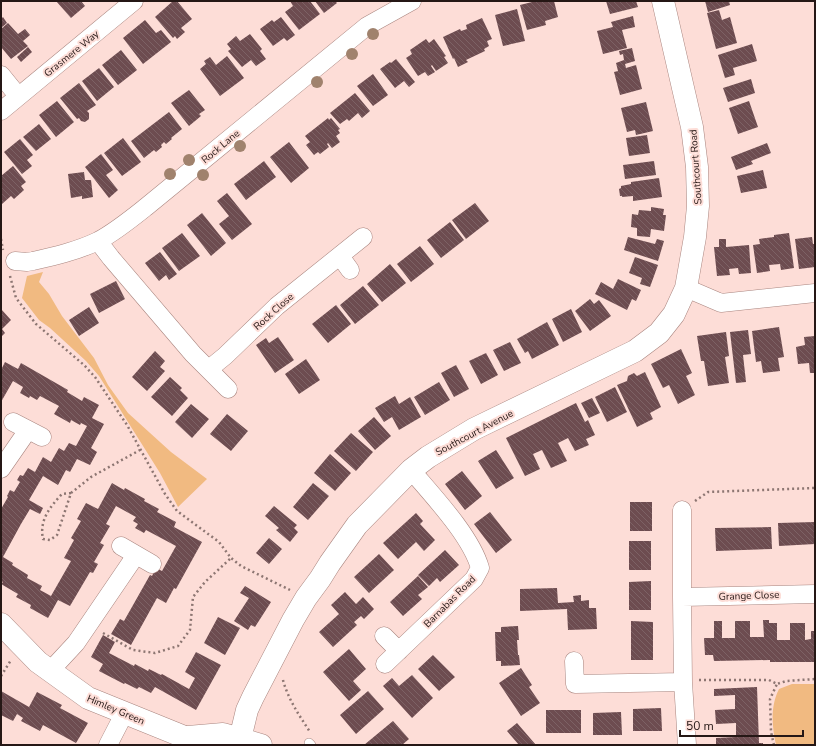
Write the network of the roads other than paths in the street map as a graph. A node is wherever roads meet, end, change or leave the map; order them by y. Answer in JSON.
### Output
{"nodes":[{"id":1,"x":412,"y":1,"type":"edge"},
{"id":2,"x":662,"y":1,"type":"edge"},
{"id":3,"x":124,"y":4,"type":"edge"},
{"id":4,"x":1,"y":75,"type":"edge"},
{"id":5,"x":18,"y":96,"type":"junction"},
{"id":6,"x":1,"y":111,"type":"edge"},
{"id":7,"x":363,"y":237,"type":"dead end"},
{"id":8,"x":98,"y":241,"type":"junction"},
{"id":9,"x":12,"y":268,"type":"road end"},
{"id":10,"x":686,"y":288,"type":"junction"},
{"id":11,"x":815,"y":293,"type":"edge"},
{"id":12,"x":209,"y":369,"type":"junction"},
{"id":13,"x":228,"y":389,"type":"dead end"},
{"id":14,"x":28,"y":430,"type":"dead end"},
{"id":15,"x":1,"y":469,"type":"edge"},
{"id":16,"x":412,"y":470,"type":"junction"},
{"id":17,"x":682,"y":510,"type":"road end"},
{"id":18,"x":152,"y":564,"type":"dead end"},
{"id":19,"x":815,"y":594,"type":"edge"},
{"id":20,"x":682,"y":597,"type":"junction"},
{"id":21,"x":1,"y":624,"type":"edge"},
{"id":22,"x":384,"y":636,"type":"dead end"},
{"id":23,"x":399,"y":651,"type":"junction"},
{"id":24,"x":574,"y":661,"type":"dead end"},
{"id":25,"x":385,"y":664,"type":"dead end"},
{"id":26,"x":50,"y":671,"type":"junction"},
{"id":27,"x":683,"y":681,"type":"junction"},
{"id":28,"x":124,"y":714,"type":"junction"},
{"id":29,"x":196,"y":741,"type":"edge"},
{"id":30,"x":238,"y":743,"type":"edge"},
{"id":31,"x":108,"y":745,"type":"edge"},
{"id":32,"x":261,"y":745,"type":"edge"},
{"id":33,"x":687,"y":745,"type":"edge"}],
"edges":[{"from":1,"to":8,"type":"street","name":"Rock Lane"},
{"from":2,"to":10,"type":"street","name":"Southcourt Road"},
{"from":3,"to":5,"type":"street","name":"Grasmere Way"},
{"from":4,"to":5,"type":"street"},
{"from":5,"to":6,"type":"street","name":"Grasmere Way"},
{"from":7,"to":12,"type":"street","name":"Rock Close"},
{"from":8,"to":9,"type":"street","name":"Rock Lane"},
{"from":8,"to":12,"type":"street"},
{"from":10,"to":11,"type":"street"},
{"from":10,"to":16,"type":"street","name":"Southcourt Avenue"},
{"from":12,"to":13,"type":"street"},
{"from":14,"to":15,"type":"street"},
{"from":16,"to":23,"type":"street","name":"Barnabas Road"},
{"from":16,"to":30,"type":"street","name":"Southcourt Avenue"},
{"from":17,"to":20,"type":"street"},
{"from":18,"to":26,"type":"street"},
{"from":19,"to":20,"type":"street","name":"Grange Close"},
{"from":20,"to":27,"type":"street"},
{"from":21,"to":26,"type":"street","name":"Himley Green"},
{"from":22,"to":23,"type":"street"},
{"from":23,"to":25,"type":"street","name":"Barnabas Road"},
{"from":24,"to":27,"type":"street"},
{"from":26,"to":28,"type":"street","name":"Himley Green"},
{"from":27,"to":33,"type":"street"},
{"from":28,"to":29,"type":"street","name":"Himley Green"},
{"from":28,"to":31,"type":"street"},
{"from":29,"to":30,"type":"street","name":"Himley Green"},
{"from":30,"to":32,"type":"street","name":"Himley Green"}]}
